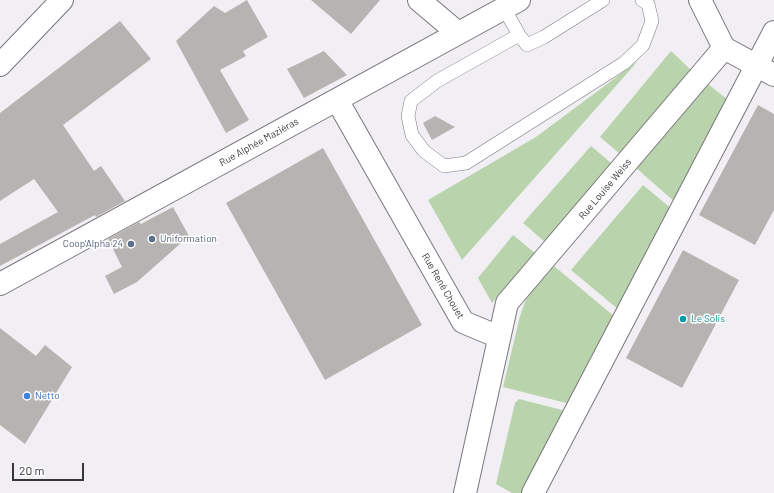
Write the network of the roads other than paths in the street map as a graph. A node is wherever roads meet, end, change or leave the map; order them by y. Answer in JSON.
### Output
{"nodes":[{"id":1,"x":62,"y":0,"type":"edge"},
{"id":2,"x":419,"y":0,"type":"edge"},
{"id":3,"x":603,"y":0,"type":"edge"},
{"id":4,"x":642,"y":0,"type":"edge"},
{"id":5,"x":700,"y":0,"type":"edge"},
{"id":6,"x":511,"y":4,"type":"edge"},
{"id":7,"x":774,"y":32,"type":"edge"},
{"id":8,"x":458,"y":33,"type":"junction"},
{"id":9,"x":519,"y":35,"type":"junction"},
{"id":10,"x":724,"y":48,"type":"junction"},
{"id":11,"x":0,"y":65,"type":"edge"},
{"id":12,"x":765,"y":71,"type":"edge"},
{"id":13,"x":337,"y":100,"type":"junction"},
{"id":14,"x":0,"y":284,"type":"edge"},
{"id":15,"x":499,"y":337,"type":"junction"},
{"id":16,"x":469,"y":491,"type":"edge"},
{"id":17,"x":533,"y":493,"type":"edge"}],
"edges":[{"from":1,"to":11,"type":"street"},
{"from":2,"to":8,"type":"street"},
{"from":3,"to":9,"type":"lane"},
{"from":4,"to":9,"type":"lane"},
{"from":5,"to":10,"type":"street"},
{"from":6,"to":8,"type":"street","name":"Rue Alphée Maziéras"},
{"from":6,"to":9,"type":"lane"},
{"from":7,"to":12,"type":"street"},
{"from":8,"to":13,"type":"street","name":"Rue Alphée Maziéras"},
{"from":10,"to":12,"type":"street"},
{"from":10,"to":15,"type":"street","name":"Rue Louise Weiss"},
{"from":12,"to":17,"type":"street"},
{"from":13,"to":14,"type":"street","name":"Rue Alphée Maziéras"},
{"from":13,"to":15,"type":"street","name":"Rue René Chouet"},
{"from":15,"to":16,"type":"street"}]}
